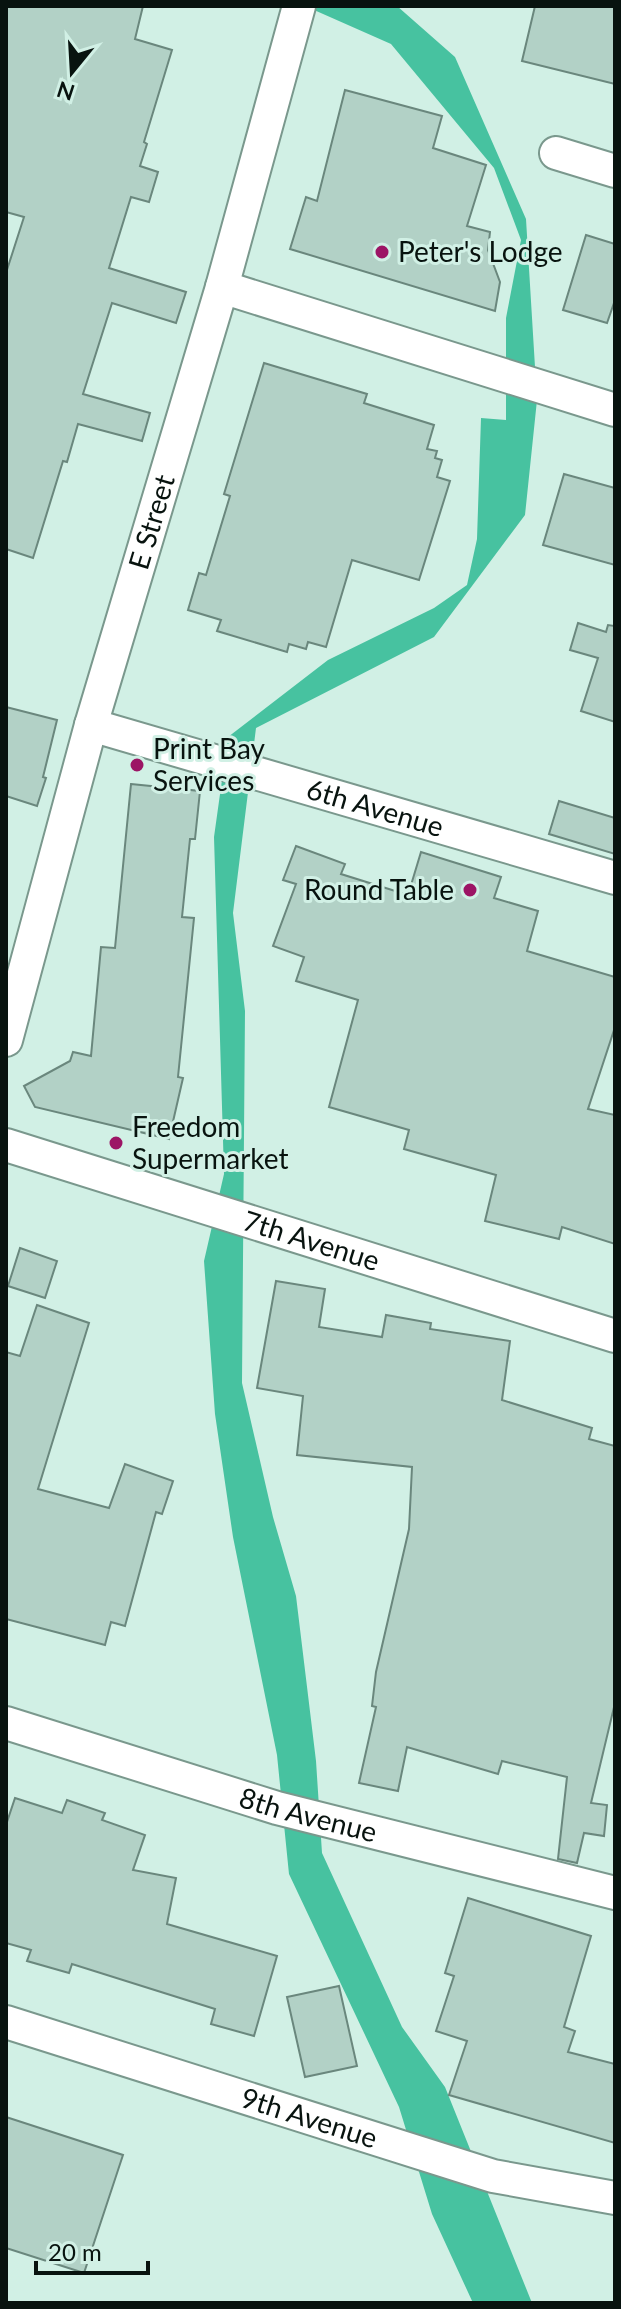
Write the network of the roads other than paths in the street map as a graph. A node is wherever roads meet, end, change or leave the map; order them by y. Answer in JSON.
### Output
{"nodes":[{"id":1,"x":299,"y":6,"type":"edge"},
{"id":2,"x":556,"y":153,"type":"dead end"},
{"id":3,"x":615,"y":171,"type":"edge"},
{"id":4,"x":222,"y":287,"type":"junction"},
{"id":5,"x":615,"y":410,"type":"edge"},
{"id":6,"x":91,"y":725,"type":"junction"},
{"id":7,"x":615,"y":878,"type":"edge"},
{"id":8,"x":6,"y":1040,"type":"edge"},
{"id":9,"x":6,"y":1145,"type":"edge"},
{"id":10,"x":615,"y":1336,"type":"edge"},
{"id":11,"x":6,"y":1723,"type":"edge"},
{"id":12,"x":615,"y":1893,"type":"edge"},
{"id":13,"x":6,"y":2022,"type":"edge"},
{"id":14,"x":615,"y":2198,"type":"edge"}],
"edges":[{"from":1,"to":4,"type":"street","name":"E Street"},
{"from":2,"to":3,"type":"street"},
{"from":4,"to":5,"type":"street"},
{"from":4,"to":6,"type":"street","name":"E Street"},
{"from":6,"to":7,"type":"street","name":"6th Avenue"},
{"from":6,"to":8,"type":"street","name":"E Street"},
{"from":9,"to":10,"type":"street","name":"7th Avenue"},
{"from":11,"to":12,"type":"street","name":"8th Avenue"},
{"from":13,"to":14,"type":"street","name":"9th Avenue"}]}
